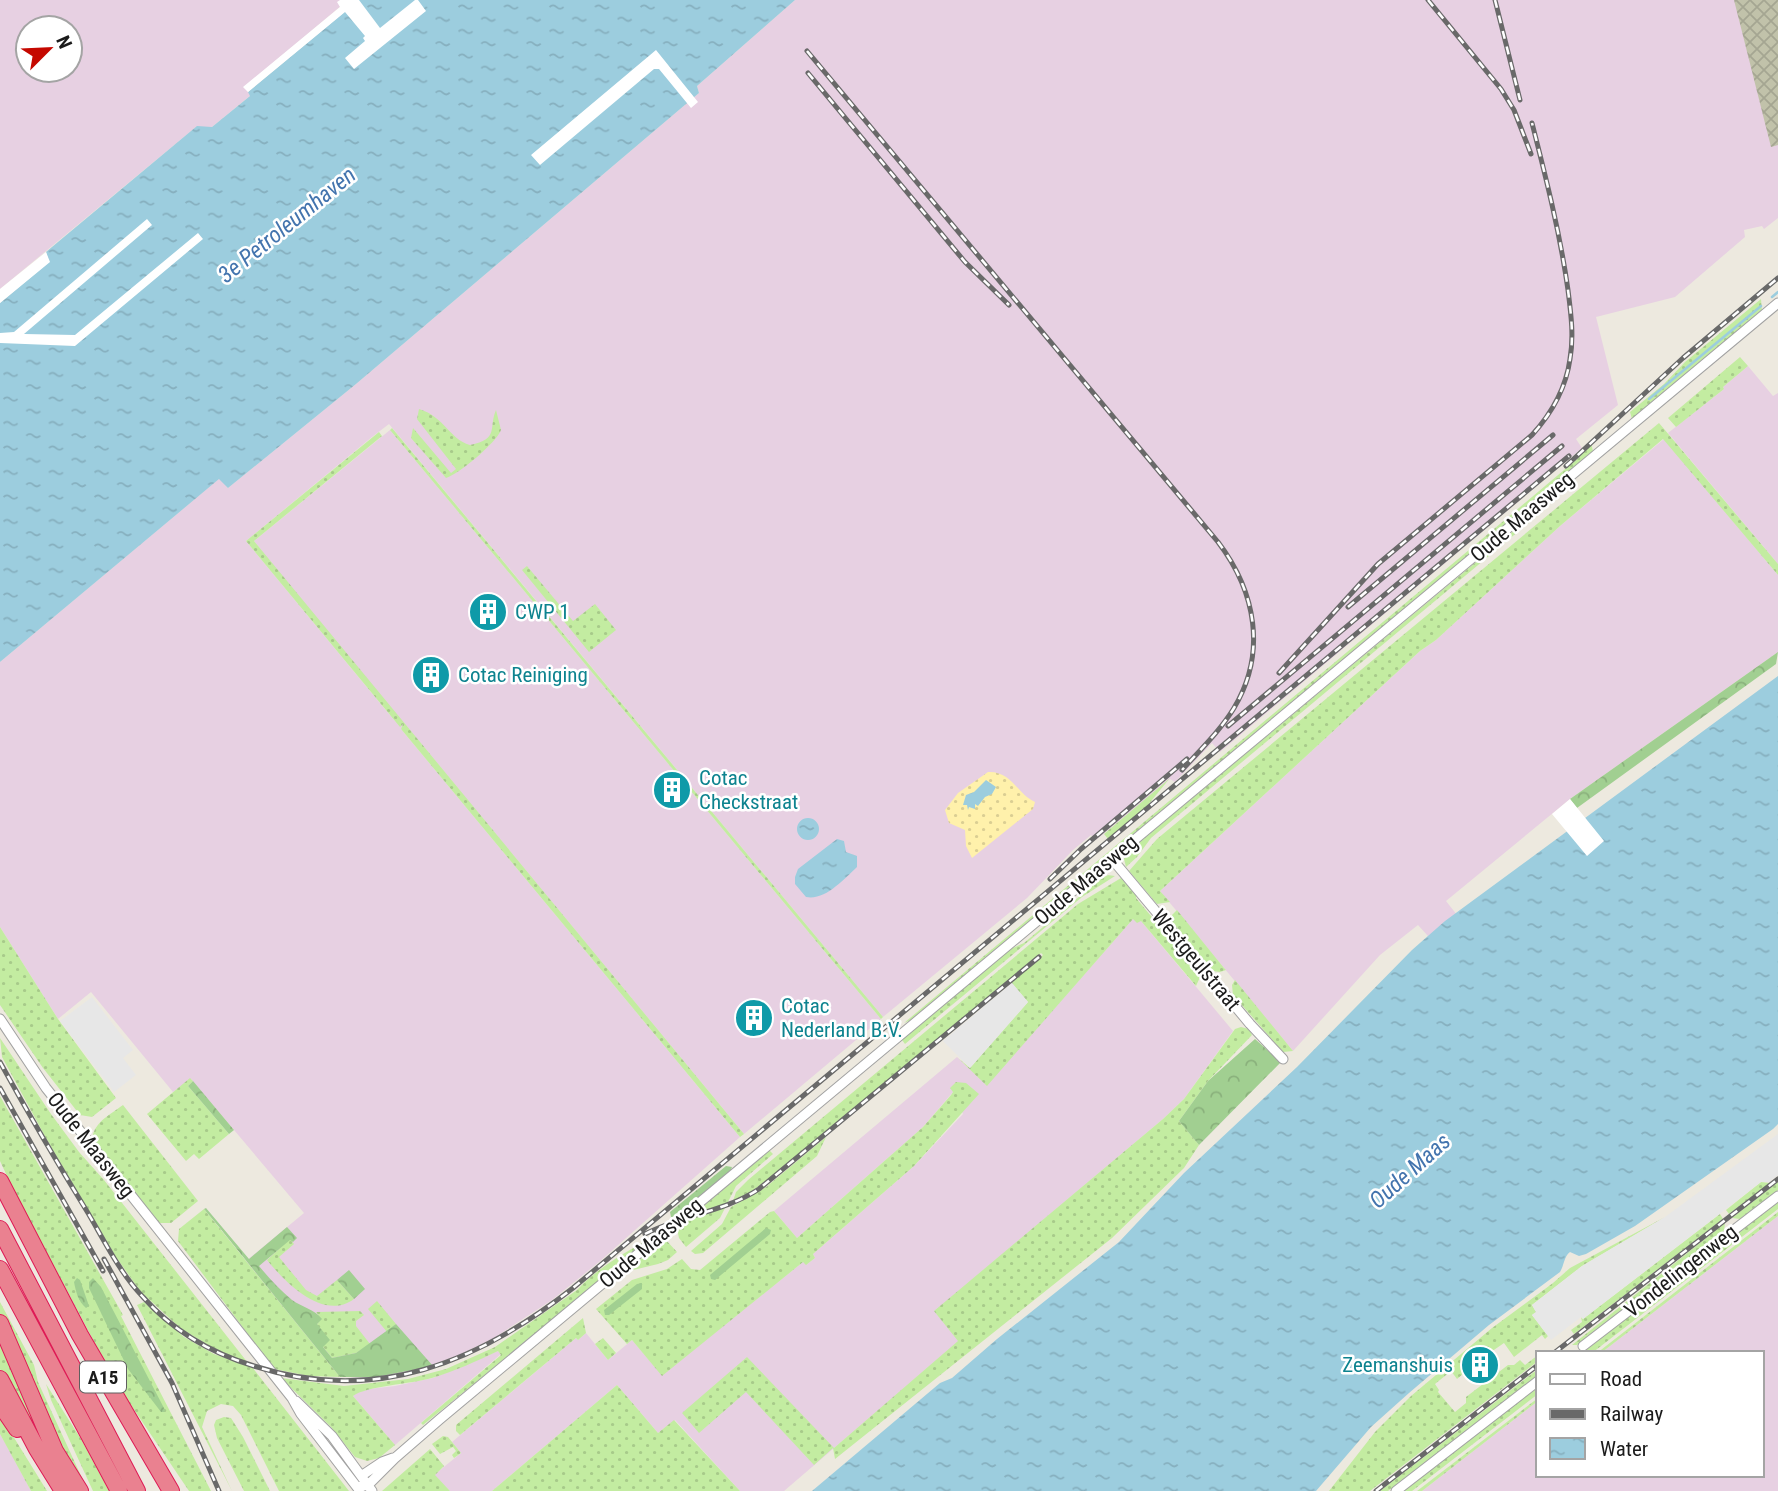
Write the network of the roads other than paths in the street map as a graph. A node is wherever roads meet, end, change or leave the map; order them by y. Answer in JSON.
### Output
{"nodes":[{"id":1,"x":1778,"y":303,"type":"edge"},
{"id":2,"x":1112,"y":859,"type":"junction"},
{"id":3,"x":0,"y":1019,"type":"edge"},
{"id":4,"x":1283,"y":1059,"type":"dead end"},
{"id":5,"x":0,"y":1181,"type":"edge"},
{"id":6,"x":1778,"y":1196,"type":"edge"},
{"id":7,"x":0,"y":1229,"type":"edge"},
{"id":8,"x":0,"y":1269,"type":"edge"},
{"id":9,"x":0,"y":1323,"type":"edge"},
{"id":10,"x":1580,"y":1349,"type":"edge"},
{"id":11,"x":0,"y":1379,"type":"edge"},
{"id":12,"x":1536,"y":1383,"type":"edge"},
{"id":13,"x":292,"y":1398,"type":"junction"},
{"id":14,"x":0,"y":1404,"type":"edge"},
{"id":15,"x":395,"y":1458,"type":"junction"},
{"id":16,"x":53,"y":1475,"type":"junction"},
{"id":17,"x":361,"y":1476,"type":"junction"},
{"id":18,"x":364,"y":1488,"type":"edge"},
{"id":19,"x":62,"y":1491,"type":"edge"},
{"id":20,"x":80,"y":1491,"type":"edge"},
{"id":21,"x":119,"y":1491,"type":"edge"},
{"id":22,"x":137,"y":1491,"type":"edge"},
{"id":23,"x":171,"y":1491,"type":"edge"},
{"id":24,"x":1396,"y":1491,"type":"edge"}],
"edges":[{"from":1,"to":2,"type":"street","name":"Oude Maasweg"},
{"from":2,"to":4,"type":"street","name":"Westgeulstraat"},
{"from":2,"to":15,"type":"street","name":"Oude Maasweg"},
{"from":3,"to":13,"type":"street","name":"Oude Maasweg"},
{"from":5,"to":23,"type":"highway","number":"A15"},
{"from":6,"to":10,"type":"street","name":"Vondelingenweg"},
{"from":7,"to":22,"type":"highway","number":"A15"},
{"from":8,"to":21,"type":"highway","number":"A15"},
{"from":9,"to":20,"type":"highway"},
{"from":11,"to":16,"type":"highway"},
{"from":12,"to":24,"type":"street"},
{"from":13,"to":17,"type":"street","name":"Oude Maasweg"},
{"from":13,"to":18,"type":"street","name":"Oude Maasweg"},
{"from":14,"to":16,"type":"highway"},
{"from":15,"to":17,"type":"street","name":"Oude Maasweg"},
{"from":15,"to":18,"type":"street","name":"Oude Maasweg"},
{"from":16,"to":19,"type":"highway"},
{"from":17,"to":18,"type":"street"}]}
